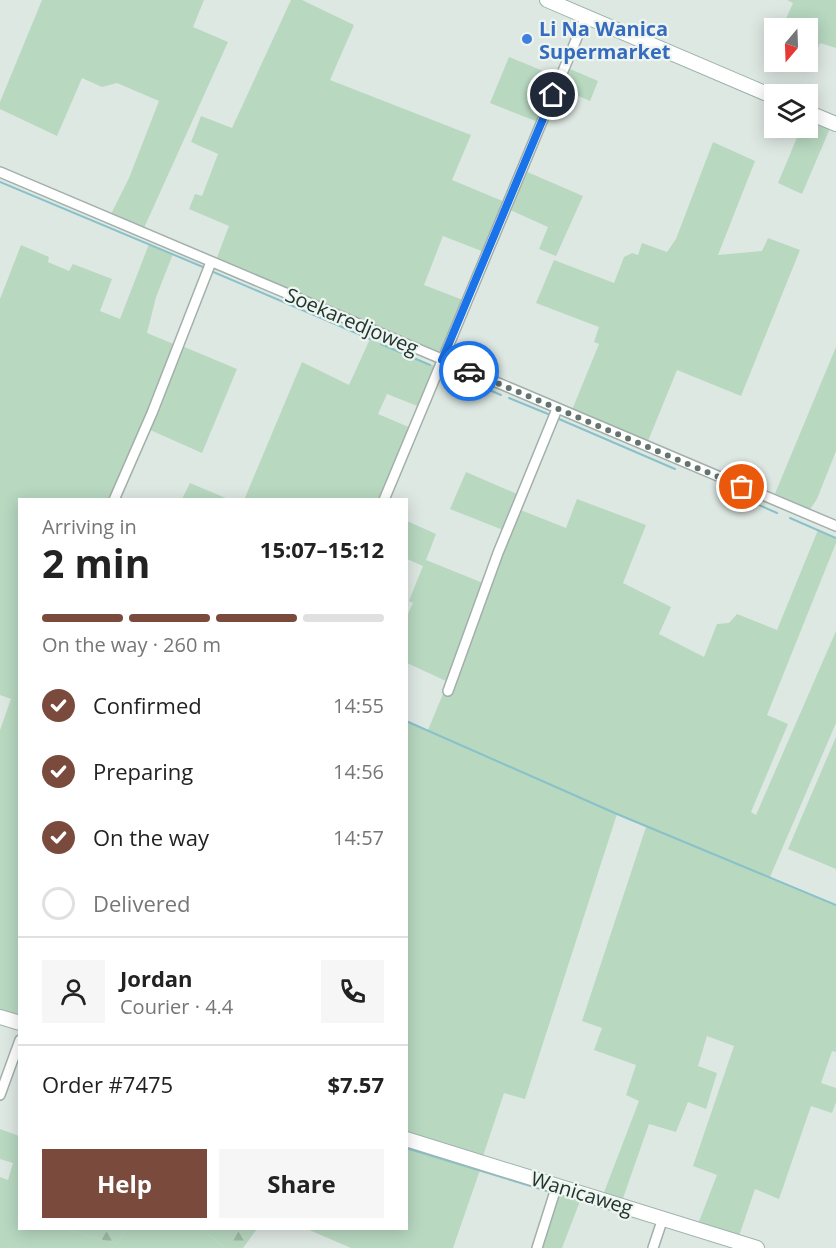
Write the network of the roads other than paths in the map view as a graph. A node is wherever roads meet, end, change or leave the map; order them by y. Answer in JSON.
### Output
{"nodes":[{"id":1,"x":547,"y":0,"type":"edge"},
{"id":2,"x":586,"y":16,"type":"junction"},
{"id":3,"x":764,"y":94,"type":"edge"},
{"id":4,"x":818,"y":117,"type":"edge"},
{"id":5,"x":836,"y":124,"type":"edge"},
{"id":6,"x":0,"y":172,"type":"edge"},
{"id":7,"x":211,"y":262,"type":"junction"},
{"id":8,"x":442,"y":360,"type":"junction"},
{"id":9,"x":556,"y":409,"type":"junction"},
{"id":10,"x":115,"y":498,"type":"edge"},
{"id":11,"x":385,"y":498,"type":"edge"},
{"id":12,"x":836,"y":526,"type":"edge"},
{"id":13,"x":448,"y":691,"type":"dead end"},
{"id":14,"x":0,"y":1017,"type":"edge"},
{"id":15,"x":18,"y":1022,"type":"edge"},
{"id":16,"x":18,"y":1046,"type":"edge"},
{"id":17,"x":0,"y":1095,"type":"edge"},
{"id":18,"x":408,"y":1139,"type":"edge"},
{"id":19,"x":557,"y":1185,"type":"junction"},
{"id":20,"x":663,"y":1218,"type":"junction"},
{"id":21,"x":537,"y":1248,"type":"edge"},
{"id":22,"x":653,"y":1248,"type":"edge"},
{"id":23,"x":757,"y":1248,"type":"edge"}],
"edges":[{"from":1,"to":2,"type":"street"},
{"from":2,"to":3,"type":"street"},
{"from":2,"to":8,"type":"street"},
{"from":4,"to":5,"type":"street"},
{"from":6,"to":7,"type":"street","name":"Soekaredjoweg"},
{"from":7,"to":8,"type":"street","name":"Soekaredjoweg"},
{"from":7,"to":10,"type":"street"},
{"from":8,"to":9,"type":"street","name":"Soekaredjoweg"},
{"from":8,"to":11,"type":"street"},
{"from":9,"to":12,"type":"street","name":"Soekaredjoweg"},
{"from":9,"to":13,"type":"street"},
{"from":14,"to":15,"type":"street"},
{"from":16,"to":17,"type":"street"},
{"from":18,"to":19,"type":"street","name":"Wanicaweg"},
{"from":19,"to":20,"type":"street","name":"Wanicaweg"},
{"from":19,"to":21,"type":"street"},
{"from":20,"to":22,"type":"street"},
{"from":20,"to":23,"type":"street","name":"Wanicaweg"}]}
